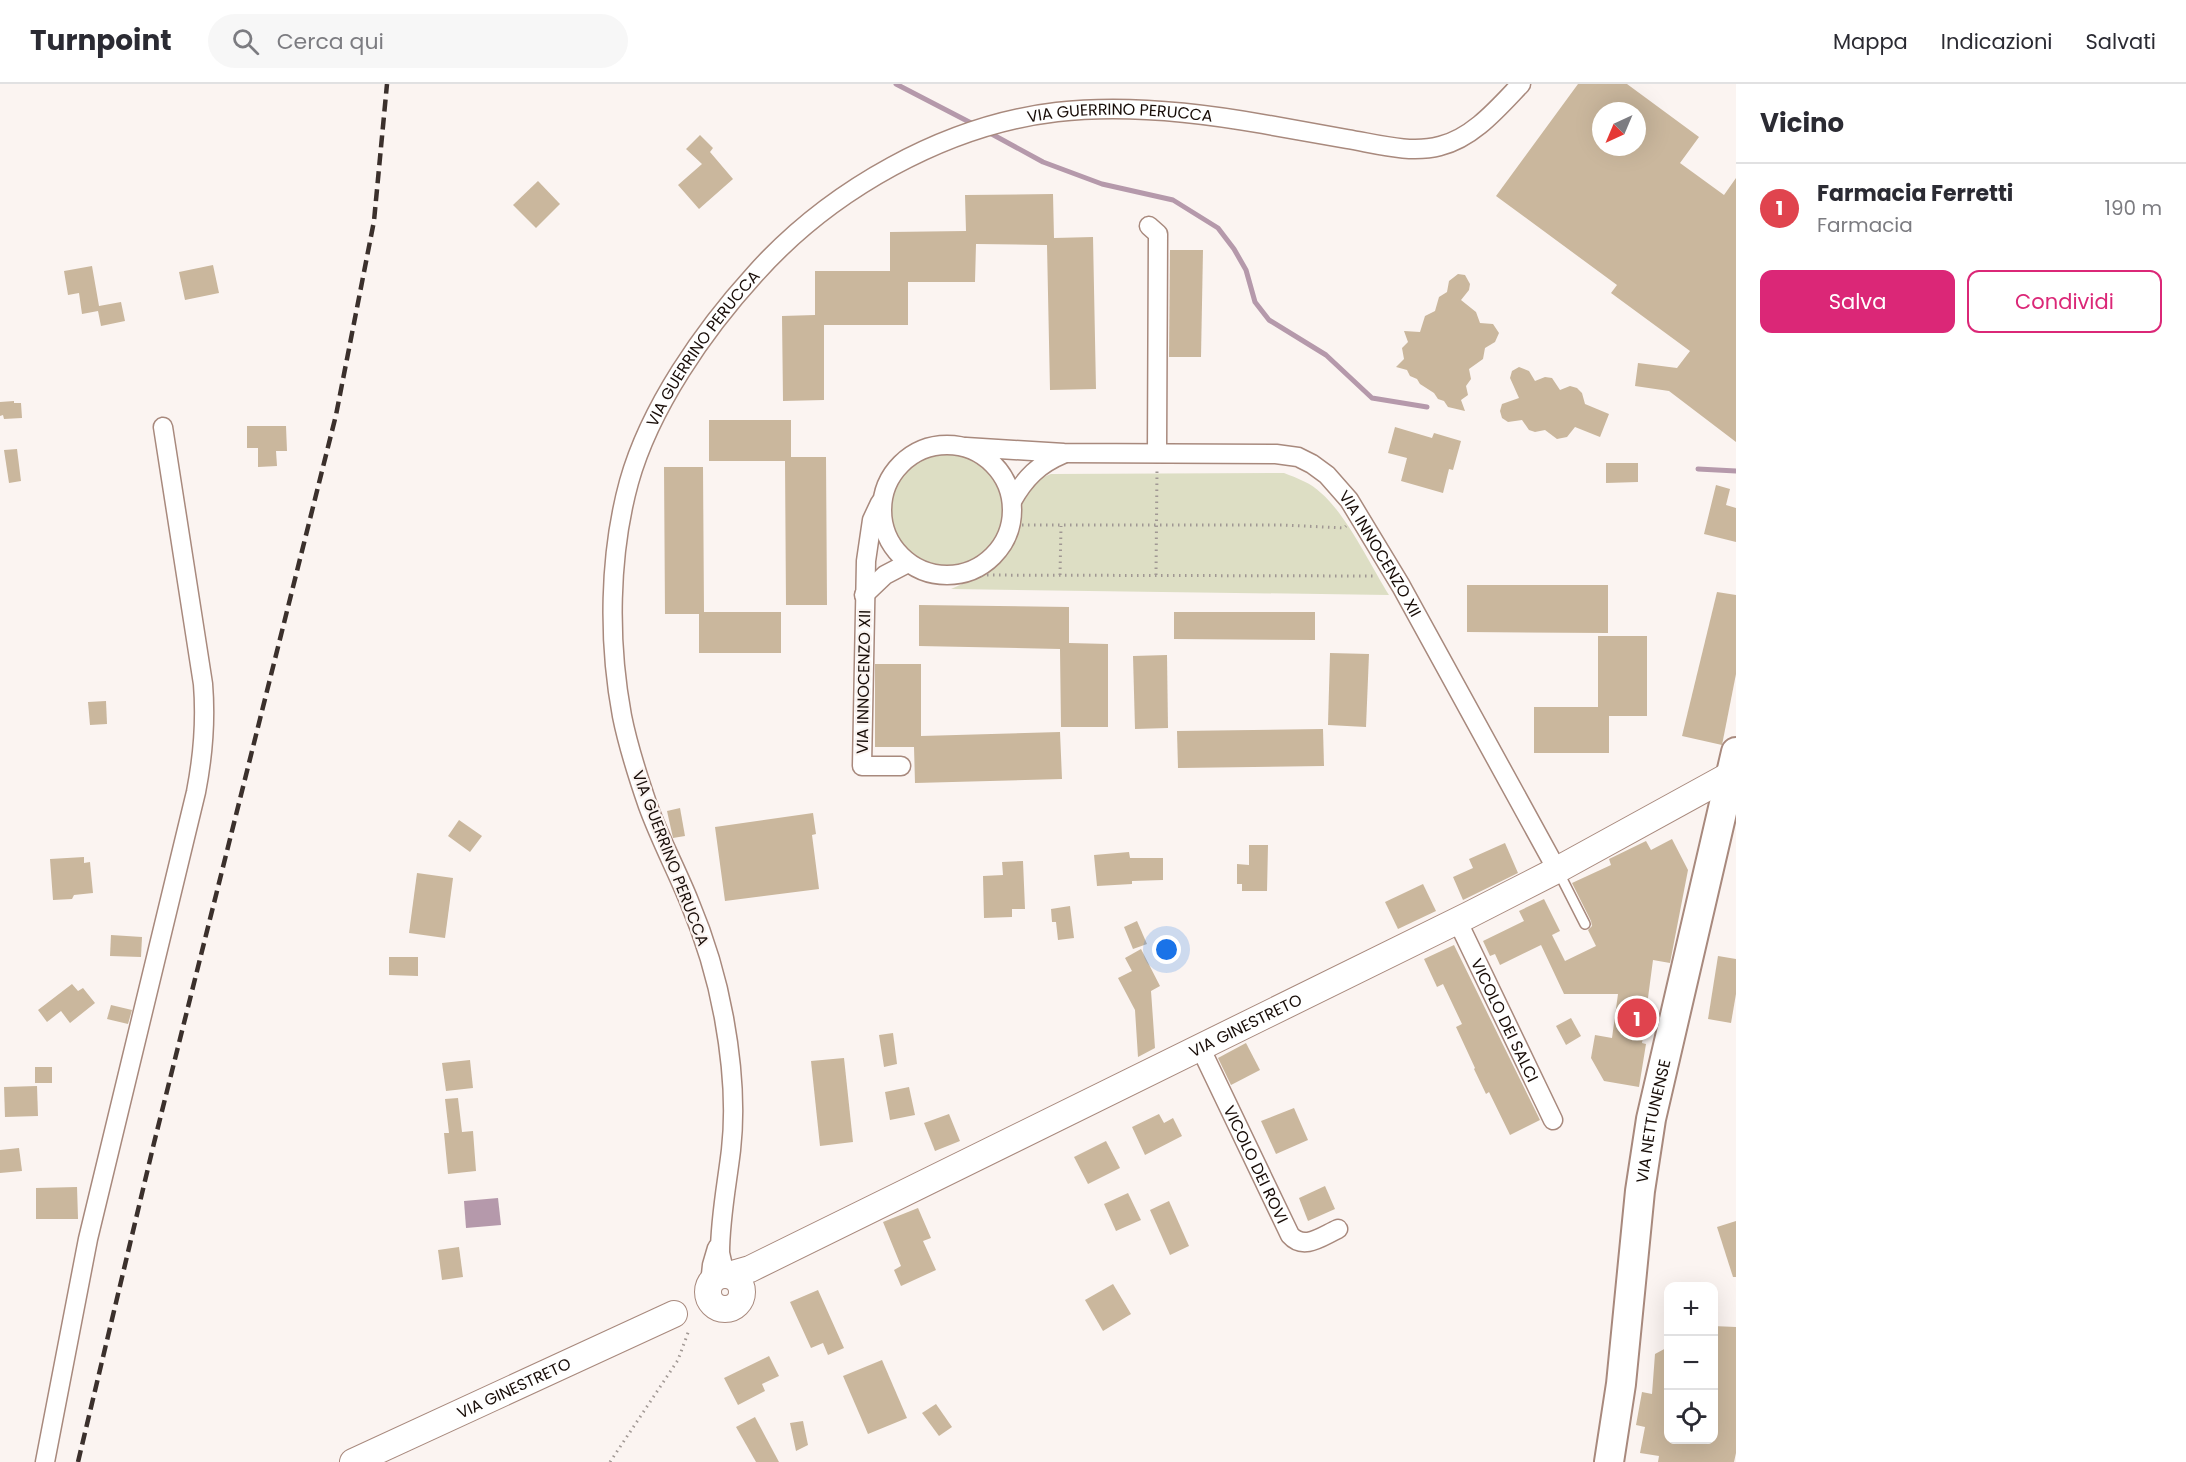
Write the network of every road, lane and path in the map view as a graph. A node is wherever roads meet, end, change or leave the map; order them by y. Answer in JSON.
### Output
{"nodes":[{"id":1,"x":1521,"y":84,"type":"edge"},
{"id":2,"x":1149,"y":226,"type":"dead end"},
{"id":3,"x":163,"y":428,"type":"dead end"},
{"id":4,"x":966,"y":447,"type":"junction"},
{"id":5,"x":1064,"y":453,"type":"junction"},
{"id":6,"x":1157,"y":453,"type":"junction"},
{"id":7,"x":884,"y":494,"type":"junction"},
{"id":8,"x":1012,"y":501,"type":"junction"},
{"id":9,"x":1010,"y":525,"type":"junction"},
{"id":10,"x":1156,"y":525,"type":"junction"},
{"id":11,"x":1061,"y":526,"type":"junction"},
{"id":12,"x":1344,"y":528,"type":"dead end"},
{"id":13,"x":908,"y":563,"type":"junction"},
{"id":14,"x":957,"y":575,"type":"junction"},
{"id":15,"x":1060,"y":575,"type":"junction"},
{"id":16,"x":1156,"y":575,"type":"junction"},
{"id":17,"x":1396,"y":576,"type":"junction"},
{"id":18,"x":864,"y":595,"type":"junction"},
{"id":19,"x":1733,"y":764,"type":"edge"},
{"id":20,"x":901,"y":766,"type":"dead end"},
{"id":21,"x":1557,"y":870,"type":"junction"},
{"id":22,"x":1457,"y":920,"type":"junction"},
{"id":23,"x":1586,"y":924,"type":"dead end"},
{"id":24,"x":1200,"y":1047,"type":"junction"},
{"id":25,"x":1553,"y":1120,"type":"dead end"},
{"id":26,"x":1338,"y":1229,"type":"dead end"},
{"id":27,"x":721,"y":1289,"type":"junction"},
{"id":28,"x":683,"y":1312,"type":"junction"},
{"id":29,"x":45,"y":1462,"type":"edge"},
{"id":30,"x":353,"y":1462,"type":"edge"},
{"id":31,"x":609,"y":1462,"type":"edge"},
{"id":32,"x":1609,"y":1462,"type":"edge"}],
"edges":[{"from":1,"to":27,"type":"street","name":"VIA GUERRINO PERUCCA"},
{"from":2,"to":6,"type":"street"},
{"from":3,"to":29,"type":"street"},
{"from":4,"to":5,"type":"street","name":"VIA INNOCENZO XII"},
{"from":4,"to":7,"type":"street","name":"VIA INNOCENZO XII"},
{"from":4,"to":8,"type":"street","name":"VIA INNOCENZO XII"},
{"from":5,"to":6,"type":"street","name":"VIA INNOCENZO XII"},
{"from":5,"to":8,"type":"street","name":"VIA INNOCENZO XII"},
{"from":6,"to":10,"type":"path"},
{"from":6,"to":17,"type":"street","name":"VIA INNOCENZO XII"},
{"from":7,"to":13,"type":"street","name":"VIA INNOCENZO XII"},
{"from":7,"to":18,"type":"street","name":"VIA INNOCENZO XII"},
{"from":8,"to":9,"type":"street","name":"VIA INNOCENZO XII"},
{"from":9,"to":11,"type":"path"},
{"from":9,"to":14,"type":"street","name":"VIA INNOCENZO XII"},
{"from":10,"to":11,"type":"path"},
{"from":10,"to":12,"type":"path"},
{"from":10,"to":16,"type":"path"},
{"from":11,"to":15,"type":"path"},
{"from":13,"to":14,"type":"street","name":"VIA INNOCENZO XII"},
{"from":13,"to":18,"type":"street","name":"VIA INNOCENZO XII"},
{"from":14,"to":15,"type":"path"},
{"from":15,"to":16,"type":"path"},
{"from":16,"to":17,"type":"path"},
{"from":17,"to":21,"type":"street","name":"VIA INNOCENZO XII"},
{"from":18,"to":20,"type":"street","name":"VIA INNOCENZO XII"},
{"from":19,"to":21,"type":"street","name":"VIA GINESTRETO"},
{"from":19,"to":32,"type":"main road","name":"VIA NETTUNENSE"},
{"from":21,"to":22,"type":"street","name":"VIA GINESTRETO"},
{"from":21,"to":23,"type":"lane"},
{"from":22,"to":24,"type":"street","name":"VIA GINESTRETO"},
{"from":22,"to":25,"type":"street","name":"VICOLO DEI SALCI"},
{"from":24,"to":26,"type":"street","name":"VICOLO DEI ROVI"},
{"from":24,"to":27,"type":"street","name":"VIA GINESTRETO"},
{"from":27,"to":28,"type":"street","name":"VIA GINESTRETO"},
{"from":28,"to":30,"type":"street","name":"VIA GINESTRETO"},
{"from":28,"to":31,"type":"path"}]}
